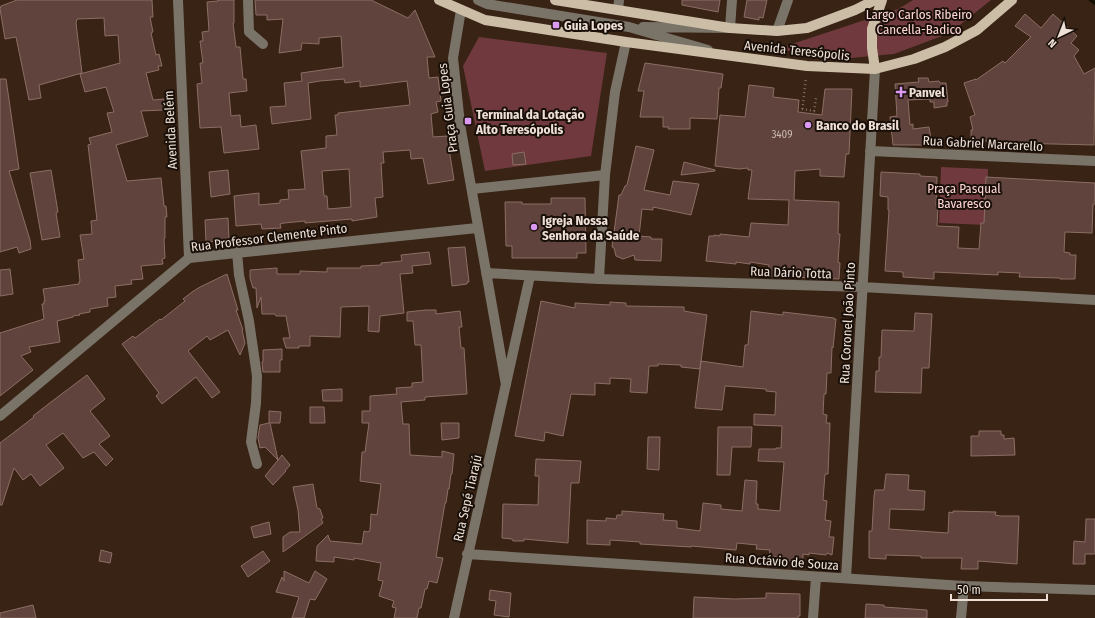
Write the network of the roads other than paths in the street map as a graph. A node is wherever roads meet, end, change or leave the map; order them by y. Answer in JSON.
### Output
{"nodes":[{"id":1,"x":178,"y":0,"type":"edge"},
{"id":2,"x":248,"y":0,"type":"edge"},
{"id":3,"x":439,"y":0,"type":"edge"},
{"id":4,"x":478,"y":0,"type":"edge"},
{"id":5,"x":555,"y":0,"type":"edge"},
{"id":6,"x":732,"y":0,"type":"edge"},
{"id":7,"x":788,"y":0,"type":"edge"},
{"id":8,"x":875,"y":0,"type":"edge"},
{"id":9,"x":882,"y":0,"type":"edge"},
{"id":10,"x":1010,"y":1,"type":"edge"},
{"id":11,"x":599,"y":4,"type":"edge"},
{"id":12,"x":618,"y":5,"type":"edge"},
{"id":13,"x":461,"y":10,"type":"junction"},
{"id":14,"x":629,"y":27,"type":"junction"},
{"id":15,"x":730,"y":28,"type":"junction"},
{"id":16,"x":778,"y":31,"type":"junction"},
{"id":17,"x":626,"y":42,"type":"junction"},
{"id":18,"x":263,"y":44,"type":"dead end"},
{"id":19,"x":729,"y":56,"type":"junction"},
{"id":20,"x":874,"y":69,"type":"junction"},
{"id":21,"x":870,"y":151,"type":"junction"},
{"id":22,"x":1095,"y":161,"type":"edge"},
{"id":23,"x":605,"y":174,"type":"junction"},
{"id":24,"x":472,"y":189,"type":"junction"},
{"id":25,"x":477,"y":228,"type":"junction"},
{"id":26,"x":237,"y":252,"type":"junction"},
{"id":27,"x":189,"y":258,"type":"junction"},
{"id":28,"x":486,"y":273,"type":"junction"},
{"id":29,"x":530,"y":276,"type":"junction"},
{"id":30,"x":599,"y":279,"type":"junction"},
{"id":31,"x":862,"y":287,"type":"junction"},
{"id":32,"x":1095,"y":300,"type":"edge"},
{"id":33,"x":506,"y":385,"type":"junction"},
{"id":34,"x":0,"y":416,"type":"edge"},
{"id":35,"x":257,"y":464,"type":"dead end"},
{"id":36,"x":467,"y":554,"type":"junction"},
{"id":37,"x":816,"y":577,"type":"junction"},
{"id":38,"x":846,"y":578,"type":"junction"},
{"id":39,"x":964,"y":586,"type":"junction"},
{"id":40,"x":1095,"y":590,"type":"edge"},
{"id":41,"x":454,"y":618,"type":"edge"},
{"id":42,"x":812,"y":618,"type":"edge"},
{"id":43,"x":961,"y":618,"type":"edge"}],
"edges":[{"from":1,"to":27,"type":"street","name":"Avenida Belém"},
{"from":2,"to":18,"type":"street"},
{"from":3,"to":13,"type":"main road","name":"Avenida Teresópolis"},
{"from":4,"to":14,"type":"street"},
{"from":5,"to":11,"type":"main road","name":"Avenida Teresópolis"},
{"from":6,"to":15,"type":"street"},
{"from":7,"to":16,"type":"street"},
{"from":8,"to":16,"type":"main road","name":"Avenida Teresópolis"},
{"from":9,"to":20,"type":"main road"},
{"from":10,"to":20,"type":"main road","name":"Avenida Teresópolis"},
{"from":11,"to":12,"type":"main road","name":"Avenida Teresópolis"},
{"from":12,"to":15,"type":"main road","name":"Avenida Teresópolis"},
{"from":13,"to":17,"type":"main road","name":"Avenida Teresópolis"},
{"from":13,"to":24,"type":"street","name":"Praça Guia Lopes"},
{"from":14,"to":15,"type":"street","name":"Avenida Teresópolis"},
{"from":14,"to":19,"type":"street","name":"Avenida Teresópolis"},
{"from":15,"to":16,"type":"main road","name":"Avenida Teresópolis"},
{"from":17,"to":19,"type":"main road","name":"Avenida Teresópolis"},
{"from":17,"to":23,"type":"street"},
{"from":19,"to":20,"type":"main road","name":"Avenida Teresópolis"},
{"from":20,"to":21,"type":"street","name":"Rua Coronel João Pinto"},
{"from":21,"to":22,"type":"street","name":"Rua Gabriel Marcarello"},
{"from":21,"to":31,"type":"street","name":"Rua Coronel João Pinto"},
{"from":23,"to":24,"type":"street"},
{"from":23,"to":30,"type":"street"},
{"from":24,"to":25,"type":"street","name":"Rua Sepé Tiarajú"},
{"from":25,"to":26,"type":"street","name":"Rua Professor Clemente Pinto"},
{"from":25,"to":28,"type":"street","name":"Rua Sepé Tiarajú"},
{"from":26,"to":27,"type":"street","name":"Rua Professor Clemente Pinto"},
{"from":26,"to":35,"type":"street"},
{"from":27,"to":34,"type":"street","name":"Rua Professor Clemente Pinto"},
{"from":28,"to":29,"type":"street","name":"Rua Dário Totta"},
{"from":28,"to":33,"type":"street","name":"Rua Sepé Tiarajú"},
{"from":29,"to":30,"type":"street","name":"Rua Dário Totta"},
{"from":29,"to":33,"type":"street","name":"Rua Sepé Tiarajú"},
{"from":30,"to":31,"type":"street","name":"Rua Dário Totta"},
{"from":31,"to":32,"type":"street","name":"Rua Dário Totta"},
{"from":31,"to":38,"type":"street","name":"Rua Coronel João Pinto"},
{"from":33,"to":36,"type":"street","name":"Rua Sepé Tiarajú"},
{"from":36,"to":37,"type":"street","name":"Rua Octávio de Souza"},
{"from":36,"to":41,"type":"street","name":"Rua Sepé Tiarajú"},
{"from":37,"to":38,"type":"street","name":"Rua Octávio de Souza"},
{"from":37,"to":42,"type":"street"},
{"from":38,"to":39,"type":"street","name":"Rua Octávio de Souza"},
{"from":39,"to":40,"type":"street","name":"Rua Octávio de Souza"},
{"from":39,"to":43,"type":"street"}]}
